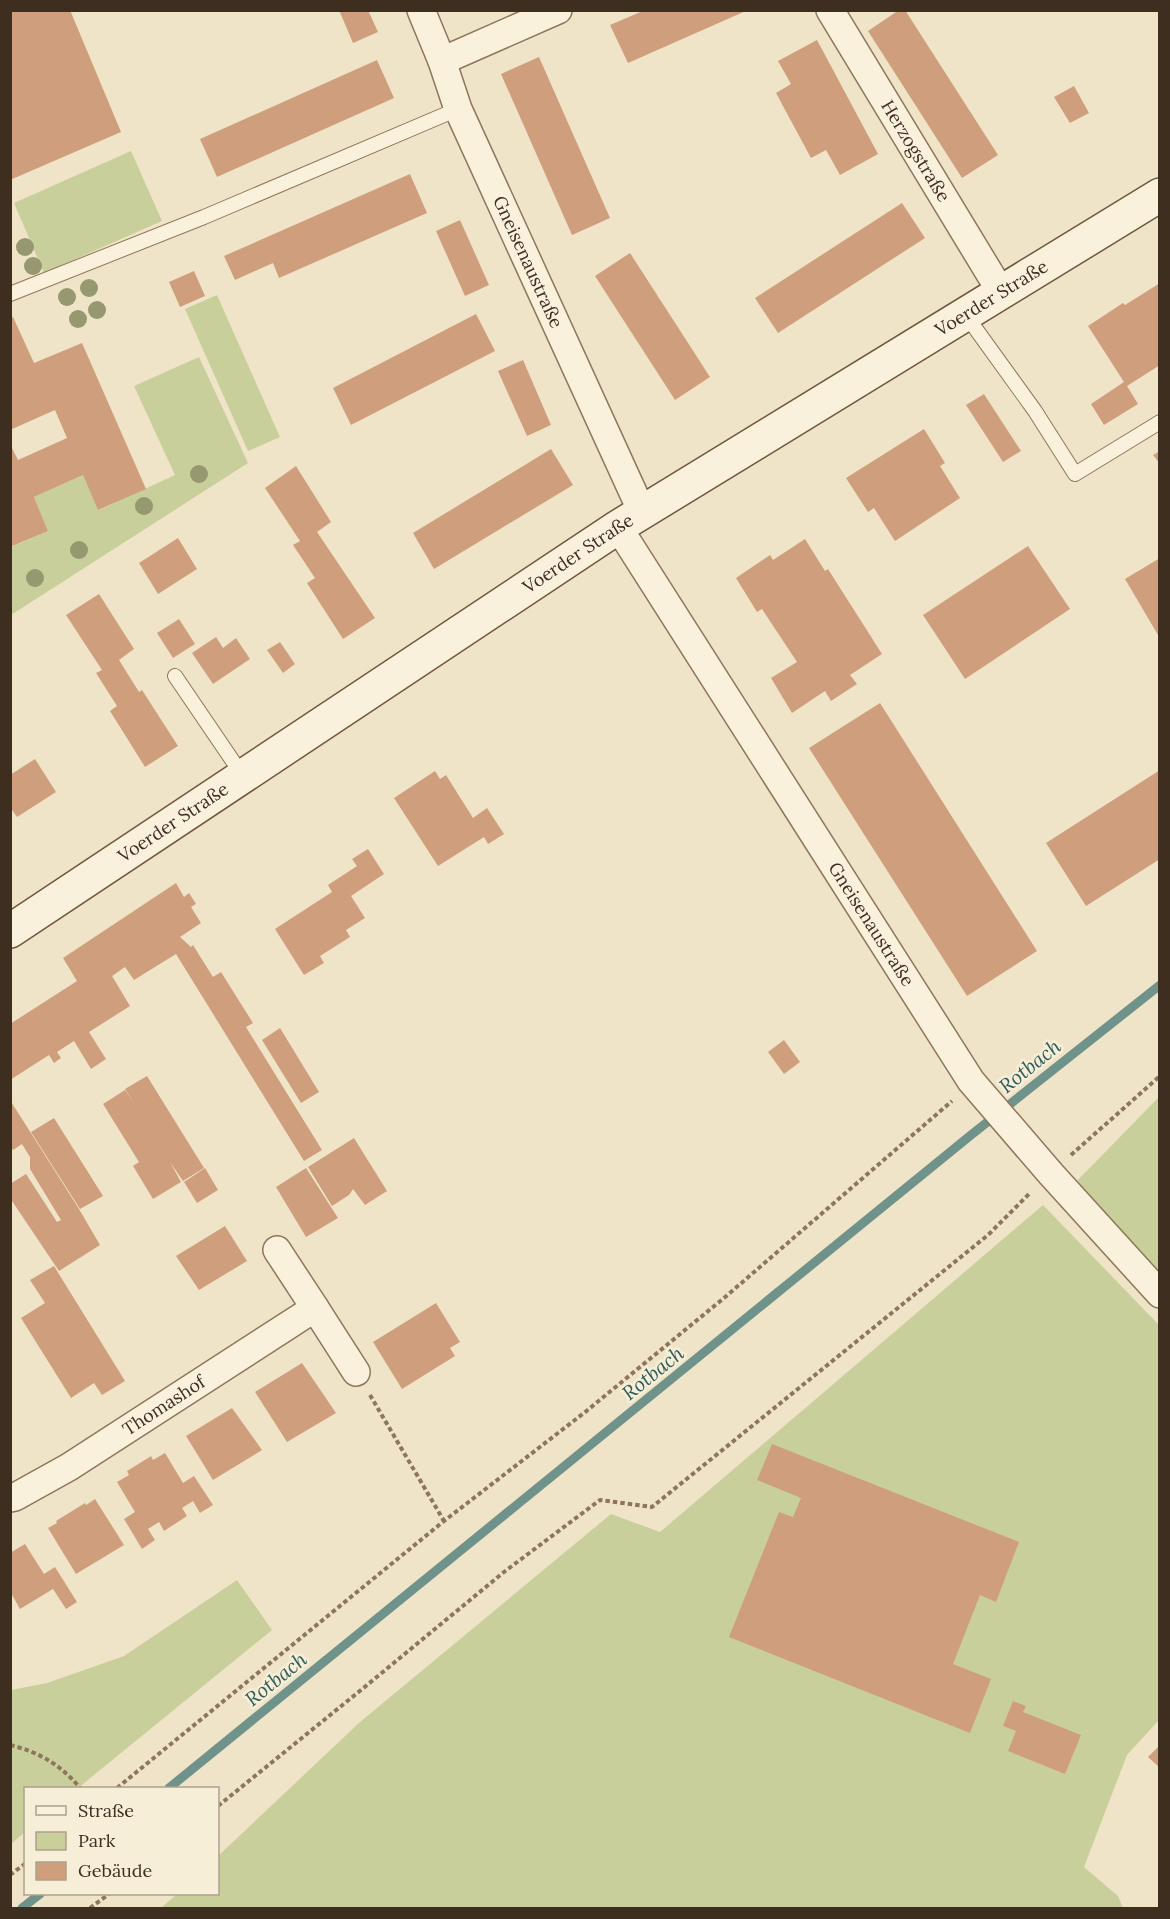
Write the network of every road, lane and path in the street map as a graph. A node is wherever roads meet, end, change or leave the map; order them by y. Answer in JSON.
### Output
{"nodes":[{"id":1,"x":421,"y":10,"type":"edge"},
{"id":2,"x":558,"y":10,"type":"edge"},
{"id":3,"x":830,"y":10,"type":"edge"},
{"id":4,"x":442,"y":61,"type":"junction"},
{"id":5,"x":458,"y":110,"type":"junction"},
{"id":6,"x":1160,"y":195,"type":"edge"},
{"id":7,"x":1001,"y":292,"type":"junction"},
{"id":8,"x":10,"y":294,"type":"edge"},
{"id":9,"x":966,"y":314,"type":"junction"},
{"id":10,"x":1160,"y":422,"type":"edge"},
{"id":11,"x":630,"y":520,"type":"junction"},
{"id":12,"x":175,"y":676,"type":"dead end"},
{"id":13,"x":243,"y":776,"type":"junction"},
{"id":14,"x":10,"y":931,"type":"edge"},
{"id":15,"x":1160,"y":1076,"type":"edge"},
{"id":16,"x":974,"y":1085,"type":"junction"},
{"id":17,"x":1051,"y":1174,"type":"junction"},
{"id":18,"x":277,"y":1250,"type":"dead end"},
{"id":19,"x":1160,"y":1294,"type":"edge"},
{"id":20,"x":315,"y":1308,"type":"junction"},
{"id":21,"x":356,"y":1372,"type":"joint"},
{"id":22,"x":10,"y":1498,"type":"edge"},
{"id":23,"x":444,"y":1521,"type":"junction"},
{"id":24,"x":10,"y":1745,"type":"edge"},
{"id":25,"x":79,"y":1787,"type":"edge"},
{"id":26,"x":118,"y":1787,"type":"edge"},
{"id":27,"x":219,"y":1805,"type":"edge"},
{"id":28,"x":24,"y":1864,"type":"edge"},
{"id":29,"x":10,"y":1875,"type":"edge"},
{"id":30,"x":106,"y":1895,"type":"edge"},
{"id":31,"x":90,"y":1908,"type":"edge"}],
"edges":[{"from":1,"to":4,"type":"street","name":"Gneisenaustraße"},
{"from":2,"to":4,"type":"street"},
{"from":3,"to":7,"type":"street","name":"Herzogstraße"},
{"from":4,"to":5,"type":"street","name":"Gneisenaustraße"},
{"from":5,"to":8,"type":"lane"},
{"from":5,"to":11,"type":"street","name":"Gneisenaustraße"},
{"from":6,"to":7,"type":"main road","name":"Voerder Straße"},
{"from":7,"to":9,"type":"main road","name":"Voerder Straße"},
{"from":9,"to":10,"type":"lane"},
{"from":9,"to":11,"type":"main road","name":"Voerder Straße"},
{"from":11,"to":13,"type":"main road","name":"Voerder Straße"},
{"from":11,"to":16,"type":"street","name":"Gneisenaustraße"},
{"from":12,"to":13,"type":"lane"},
{"from":13,"to":14,"type":"main road","name":"Voerder Straße"},
{"from":15,"to":17,"type":"path"},
{"from":16,"to":17,"type":"street","name":"Gneisenaustraße"},
{"from":16,"to":23,"type":"path"},
{"from":17,"to":19,"type":"street","name":"Gneisenaustraße"},
{"from":17,"to":27,"type":"path"},
{"from":18,"to":20,"type":"street"},
{"from":20,"to":21,"type":"street"},
{"from":20,"to":22,"type":"street","name":"Thomashof"},
{"from":21,"to":23,"type":"path"},
{"from":23,"to":26,"type":"path"},
{"from":24,"to":25,"type":"path"},
{"from":28,"to":29,"type":"path"},
{"from":30,"to":31,"type":"path"}]}
